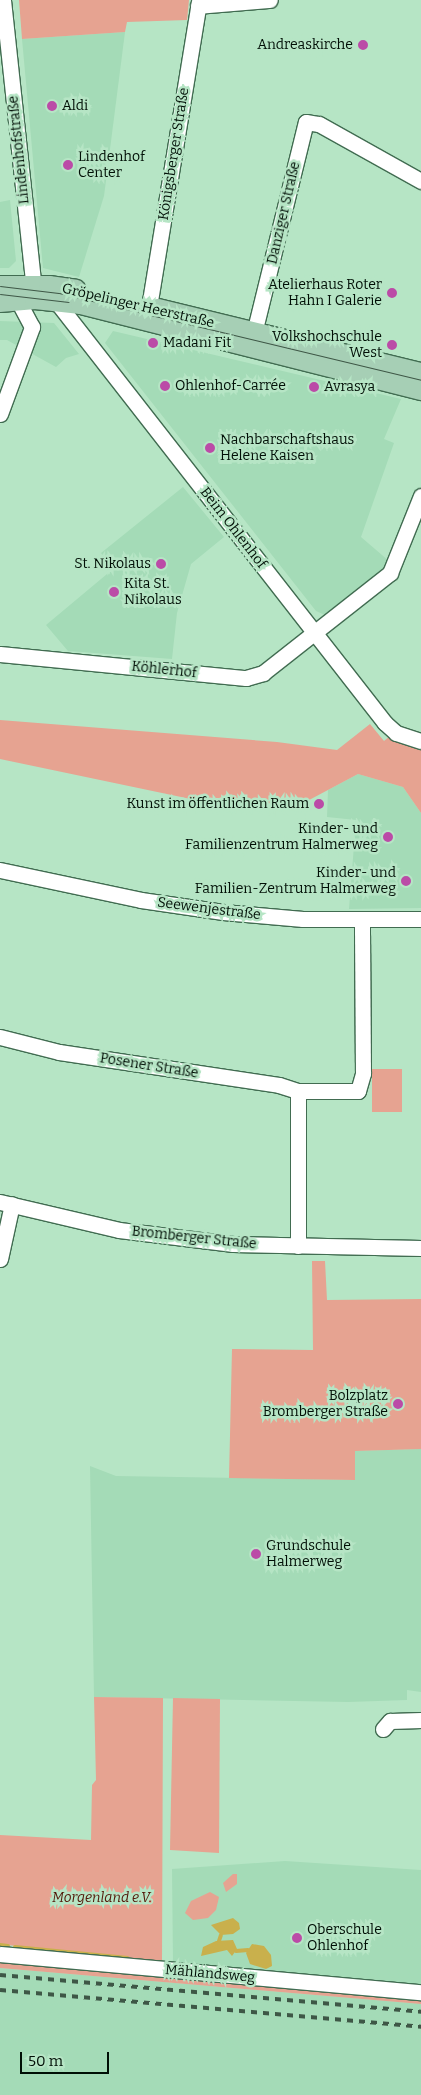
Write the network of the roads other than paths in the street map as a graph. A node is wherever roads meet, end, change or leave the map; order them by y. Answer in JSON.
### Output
{"nodes":[{"id":1,"x":4,"y":0,"type":"edge"},
{"id":2,"x":270,"y":0,"type":"edge"},
{"id":3,"x":198,"y":3,"type":"edge"},
{"id":4,"x":421,"y":181,"type":"edge"},
{"id":5,"x":0,"y":286,"type":"edge"},
{"id":6,"x":22,"y":297,"type":"edge"},
{"id":7,"x":55,"y":300,"type":"junction"},
{"id":8,"x":149,"y":307,"type":"junction"},
{"id":9,"x":254,"y":333,"type":"junction"},
{"id":10,"x":421,"y":374,"type":"edge"},
{"id":11,"x":421,"y":390,"type":"edge"},
{"id":12,"x":0,"y":414,"type":"edge"},
{"id":13,"x":421,"y":496,"type":"edge"},
{"id":14,"x":314,"y":632,"type":"junction"},
{"id":15,"x":0,"y":654,"type":"edge"},
{"id":16,"x":421,"y":741,"type":"edge"},
{"id":17,"x":0,"y":870,"type":"edge"},
{"id":18,"x":421,"y":919,"type":"edge"},
{"id":19,"x":362,"y":921,"type":"junction"},
{"id":20,"x":0,"y":1037,"type":"edge"},
{"id":21,"x":298,"y":1091,"type":"junction"},
{"id":22,"x":6,"y":1203,"type":"edge"},
{"id":23,"x":298,"y":1246,"type":"junction"},
{"id":24,"x":421,"y":1248,"type":"edge"},
{"id":25,"x":0,"y":1259,"type":"edge"},
{"id":26,"x":421,"y":1720,"type":"edge"},
{"id":27,"x":383,"y":1729,"type":"dead end"},
{"id":28,"x":0,"y":1954,"type":"edge"},
{"id":29,"x":421,"y":1992,"type":"edge"}],
"edges":[{"from":1,"to":6,"type":"street","name":"Lindenhofstraße"},
{"from":2,"to":3,"type":"street"},
{"from":3,"to":8,"type":"street","name":"Königsberger Straße"},
{"from":4,"to":9,"type":"street","name":"Danziger Straße"},
{"from":5,"to":6,"type":"main road","name":"Gröpelinger Heerstraße"},
{"from":6,"to":7,"type":"main road","name":"Gröpelinger Heerstraße"},
{"from":6,"to":8,"type":"main road","name":"Gröpelinger Heerstraße"},
{"from":6,"to":12,"type":"street"},
{"from":7,"to":11,"type":"main road","name":"Gröpelinger Heerstraße"},
{"from":7,"to":14,"type":"street","name":"Beim Ohlenhof"},
{"from":8,"to":9,"type":"main road","name":"Gröpelinger Heerstraße"},
{"from":9,"to":10,"type":"main road","name":"Gröpelinger Heerstraße"},
{"from":13,"to":14,"type":"street","name":"Köhlerhof"},
{"from":14,"to":15,"type":"street","name":"Köhlerhof"},
{"from":14,"to":16,"type":"street","name":"Beim Ohlenhof"},
{"from":17,"to":19,"type":"street","name":"Seewenjestraße"},
{"from":18,"to":19,"type":"street","name":"Seewenjestraße"},
{"from":19,"to":21,"type":"street","name":"Posener Straße"},
{"from":20,"to":21,"type":"street","name":"Posener Straße"},
{"from":21,"to":23,"type":"street"},
{"from":22,"to":23,"type":"street","name":"Bromberger Straße"},
{"from":22,"to":25,"type":"street"},
{"from":23,"to":24,"type":"street","name":"Bromberger Straße"},
{"from":26,"to":27,"type":"street"},
{"from":28,"to":29,"type":"street","name":"Mählandsweg"}]}
